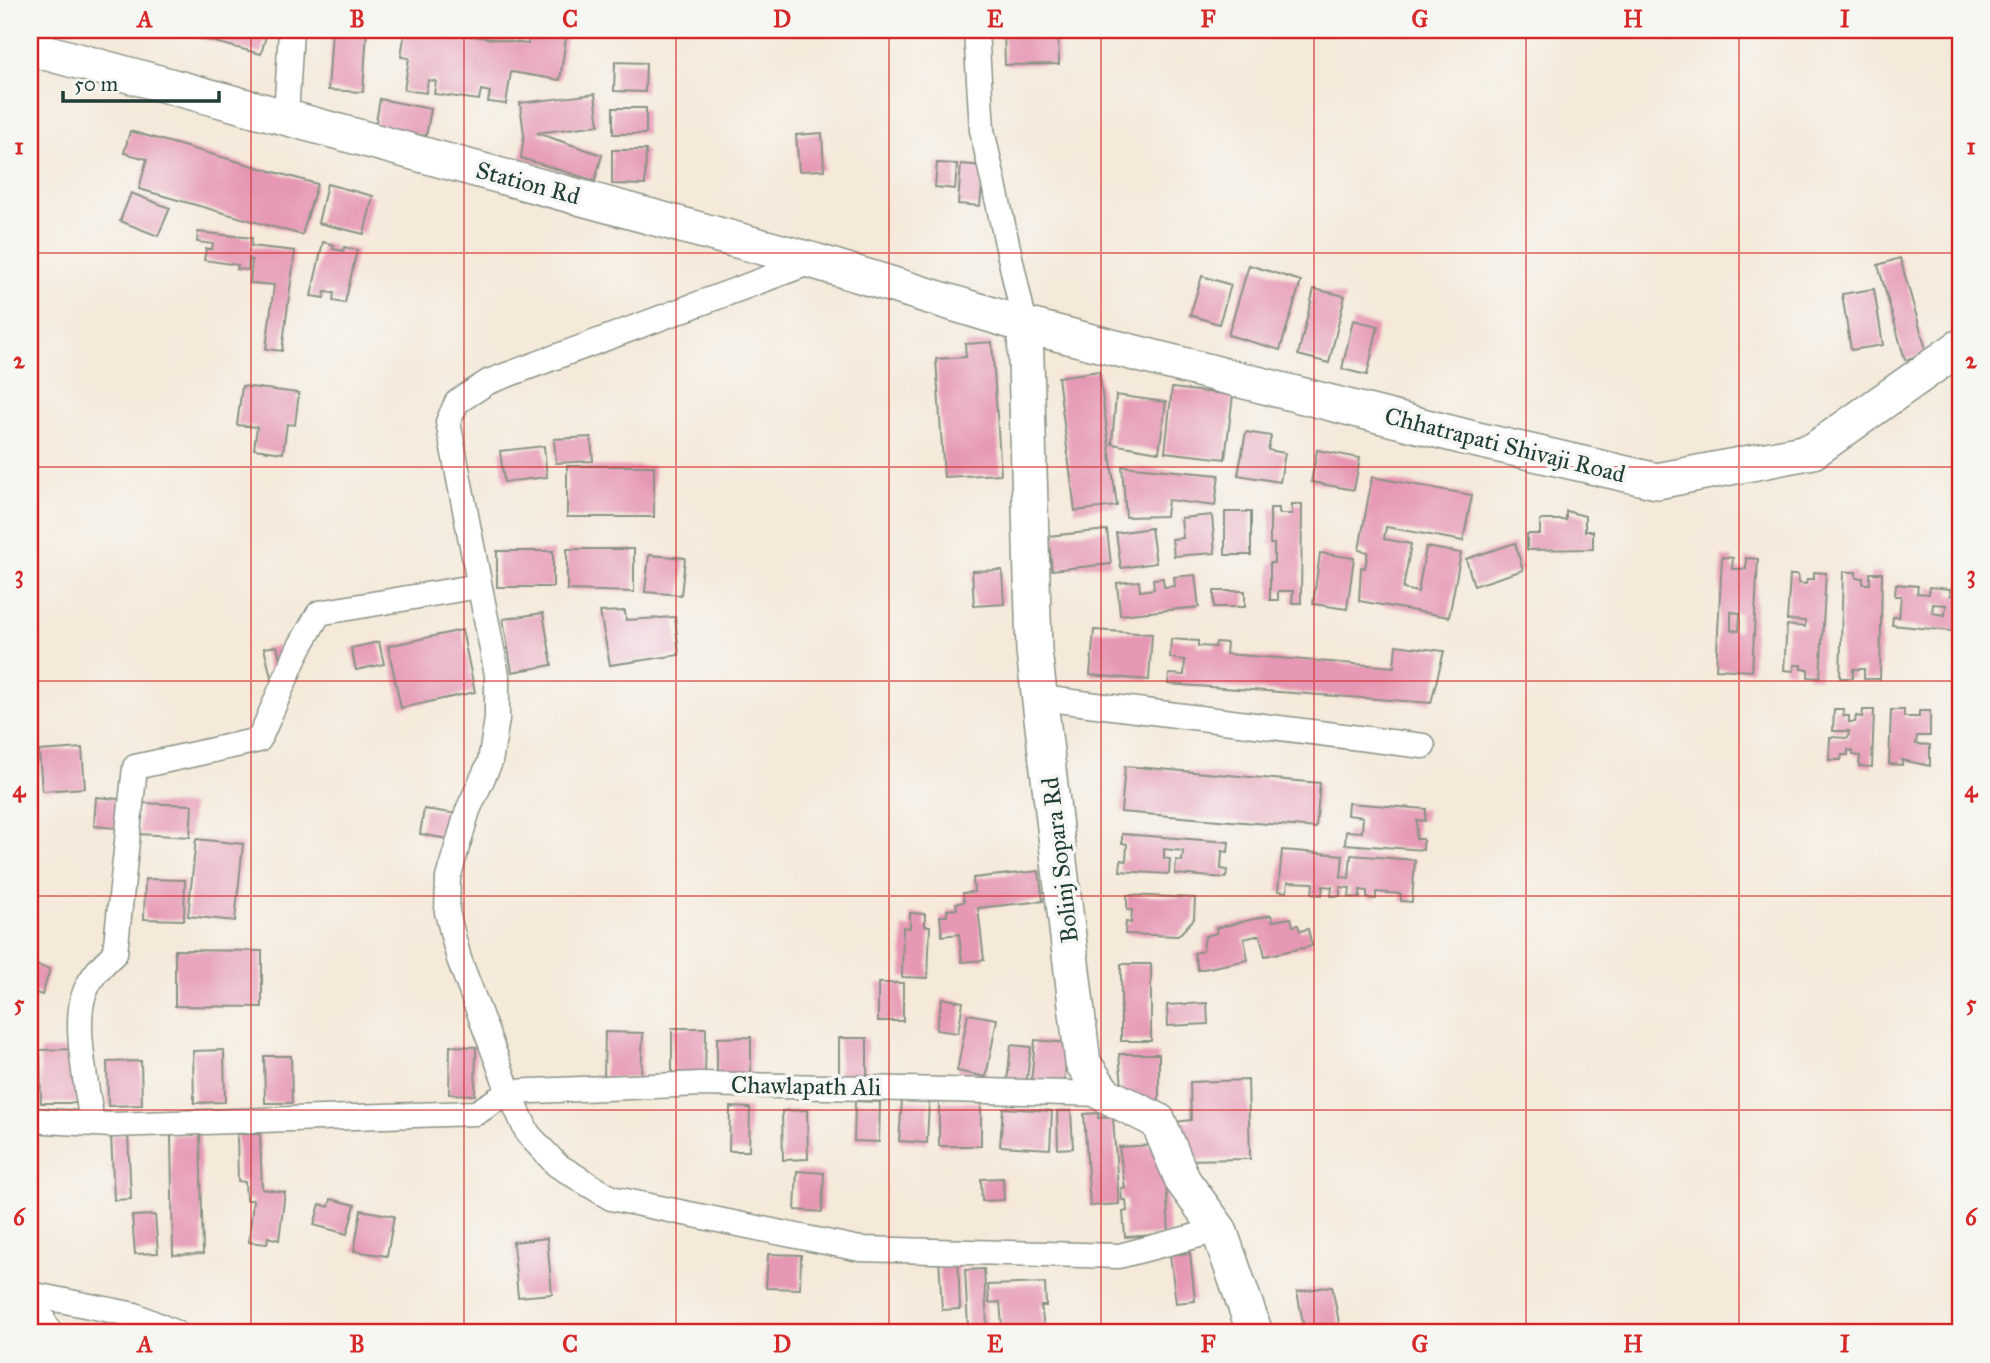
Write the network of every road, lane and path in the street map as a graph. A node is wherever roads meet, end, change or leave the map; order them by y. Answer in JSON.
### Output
{"nodes":[{"id":1,"x":291,"y":30,"type":"edge"},
{"id":2,"x":976,"y":30,"type":"edge"},
{"id":3,"x":30,"y":48,"type":"edge"},
{"id":4,"x":286,"y":117,"type":"junction"},
{"id":5,"x":814,"y":261,"type":"junction"},
{"id":6,"x":1025,"y":325,"type":"junction"},
{"id":7,"x":1960,"y":347,"type":"edge"},
{"id":8,"x":479,"y":586,"type":"junction"},
{"id":9,"x":1041,"y":698,"type":"junction"},
{"id":10,"x":1423,"y":747,"type":"dead end"},
{"id":11,"x":509,"y":1092,"type":"junction"},
{"id":12,"x":1104,"y":1094,"type":"junction"},
{"id":13,"x":30,"y":1120,"type":"edge"},
{"id":14,"x":92,"y":1124,"type":"junction"},
{"id":15,"x":1219,"y":1230,"type":"junction"},
{"id":16,"x":30,"y":1294,"type":"edge"},
{"id":17,"x":50,"y":1333,"type":"edge"},
{"id":18,"x":176,"y":1333,"type":"edge"},
{"id":19,"x":1255,"y":1333,"type":"edge"}],
"edges":[{"from":1,"to":4,"type":"street"},
{"from":2,"to":6,"type":"street"},
{"from":3,"to":4,"type":"main road","name":"Station Rd"},
{"from":4,"to":5,"type":"main road","name":"Station Rd"},
{"from":5,"to":6,"type":"main road","name":"Station Rd"},
{"from":5,"to":8,"type":"street"},
{"from":6,"to":7,"type":"main road","name":"Chhatrapati Shivaji Road"},
{"from":6,"to":9,"type":"main road","name":"Bolinj Sopara Rd"},
{"from":8,"to":11,"type":"street"},
{"from":8,"to":14,"type":"street"},
{"from":9,"to":10,"type":"street"},
{"from":9,"to":12,"type":"main road","name":"Bolinj Sopara Rd"},
{"from":11,"to":12,"type":"street","name":"Chawlapath Ali"},
{"from":11,"to":14,"type":"street"},
{"from":11,"to":15,"type":"street"},
{"from":12,"to":15,"type":"main road","name":"Bolinj Sopara Rd"},
{"from":13,"to":14,"type":"street"},
{"from":15,"to":19,"type":"main road","name":"Bolinj Sopara Rd"},
{"from":16,"to":17,"type":"street"},
{"from":16,"to":18,"type":"street"}]}
